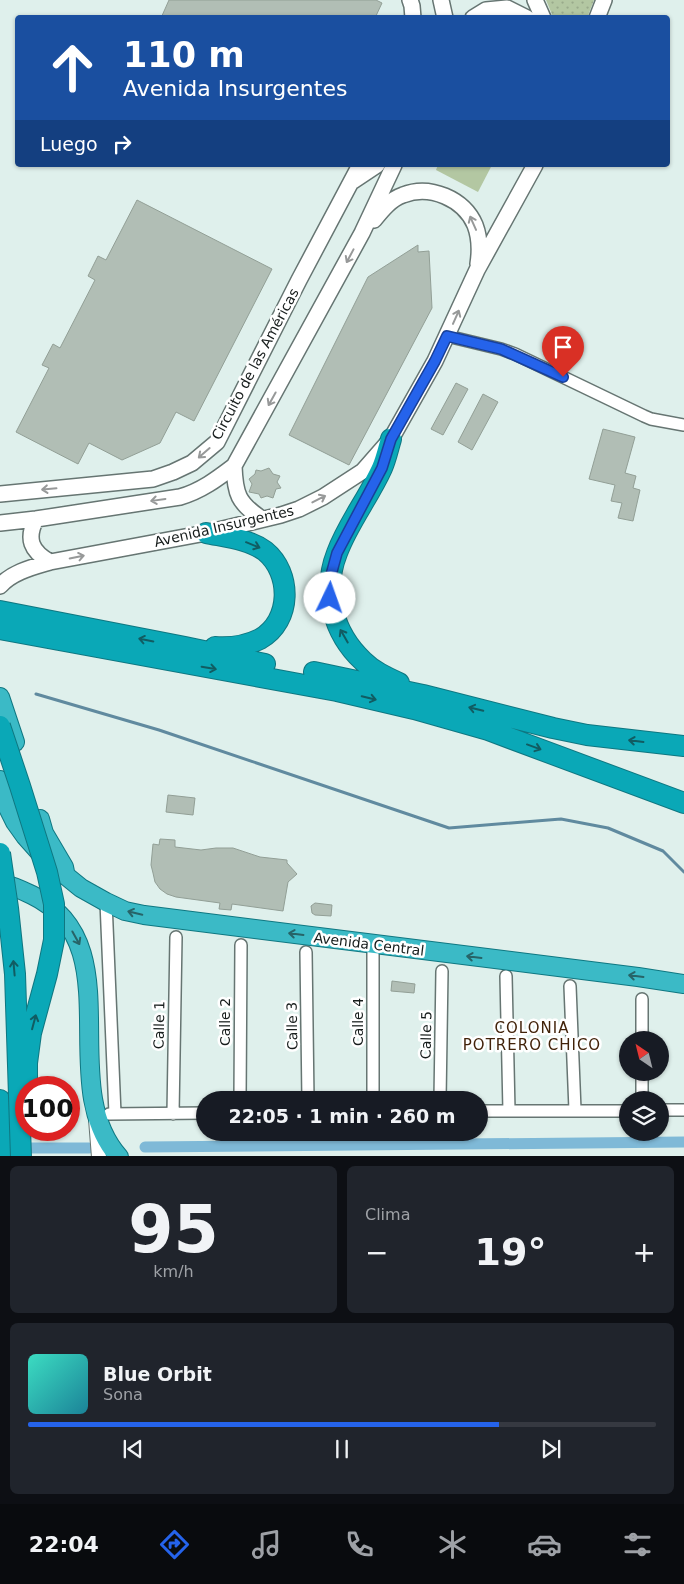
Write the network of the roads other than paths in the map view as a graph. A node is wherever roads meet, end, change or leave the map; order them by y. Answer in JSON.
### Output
{"nodes":[{"id":1,"x":410,"y":0,"type":"edge"},
{"id":2,"x":440,"y":0,"type":"edge"},
{"id":3,"x":479,"y":0,"type":"edge"},
{"id":4,"x":535,"y":0,"type":"edge"},
{"id":5,"x":604,"y":0,"type":"edge"},
{"id":6,"x":413,"y":15,"type":"edge"},
{"id":7,"x":444,"y":15,"type":"edge"},
{"id":8,"x":473,"y":15,"type":"edge"},
{"id":9,"x":477,"y":15,"type":"edge"},
{"id":10,"x":521,"y":15,"type":"edge"},
{"id":11,"x":542,"y":15,"type":"edge"},
{"id":12,"x":598,"y":15,"type":"edge"},
{"id":13,"x":359,"y":167,"type":"edge"},
{"id":14,"x":374,"y":167,"type":"edge"},
{"id":15,"x":393,"y":167,"type":"edge"},
{"id":16,"x":524,"y":167,"type":"edge"},
{"id":17,"x":534,"y":167,"type":"edge"},
{"id":18,"x":353,"y":182,"type":"junction"},
{"id":19,"x":521,"y":192,"type":"junction"},
{"id":20,"x":362,"y":233,"type":"junction"},
{"id":21,"x":477,"y":270,"type":"junction"},
{"id":22,"x":447,"y":336,"type":"junction"},
{"id":23,"x":682,"y":423,"type":"edge"},
{"id":24,"x":391,"y":439,"type":"junction"},
{"id":25,"x":234,"y":466,"type":"junction"},
{"id":26,"x":0,"y":494,"type":"edge"},
{"id":27,"x":36,"y":519,"type":"junction"},
{"id":28,"x":262,"y":519,"type":"junction"},
{"id":29,"x":0,"y":523,"type":"edge"},
{"id":30,"x":206,"y":533,"type":"junction"},
{"id":31,"x":50,"y":562,"type":"junction"},
{"id":32,"x":0,"y":586,"type":"edge"},
{"id":33,"x":0,"y":611,"type":"edge"},
{"id":34,"x":0,"y":629,"type":"edge"},
{"id":35,"x":78,"y":635,"type":"junction"},
{"id":36,"x":185,"y":647,"type":"junction"},
{"id":37,"x":423,"y":695,"type":"junction"},
{"id":38,"x":0,"y":697,"type":"edge"},
{"id":39,"x":0,"y":726,"type":"edge"},
{"id":40,"x":684,"y":746,"type":"edge"},
{"id":41,"x":0,"y":780,"type":"edge"},
{"id":42,"x":684,"y":803,"type":"edge"},
{"id":43,"x":0,"y":853,"type":"edge"},
{"id":44,"x":65,"y":875,"type":"junction"},
{"id":45,"x":0,"y":882,"type":"edge"},
{"id":46,"x":106,"y":902,"type":"junction"},
{"id":47,"x":176,"y":937,"type":"dead end"},
{"id":48,"x":373,"y":944,"type":"junction"},
{"id":49,"x":241,"y":945,"type":"dead end"},
{"id":50,"x":306,"y":952,"type":"dead end"},
{"id":51,"x":442,"y":971,"type":"dead end"},
{"id":52,"x":506,"y":976,"type":"dead end"},
{"id":53,"x":684,"y":984,"type":"edge"},
{"id":54,"x":570,"y":986,"type":"dead end"},
{"id":55,"x":642,"y":1000,"type":"dead end"},
{"id":56,"x":642,"y":1031,"type":"edge"},
{"id":57,"x":27,"y":1076,"type":"edge"},
{"id":58,"x":240,"y":1091,"type":"edge"},
{"id":59,"x":308,"y":1091,"type":"edge"},
{"id":60,"x":373,"y":1091,"type":"edge"},
{"id":61,"x":440,"y":1091,"type":"edge"},
{"id":62,"x":0,"y":1100,"type":"edge"},
{"id":63,"x":575,"y":1110,"type":"junction"},
{"id":64,"x":619,"y":1110,"type":"edge"},
{"id":65,"x":669,"y":1110,"type":"edge"},
{"id":66,"x":684,"y":1110,"type":"edge"},
{"id":67,"x":488,"y":1111,"type":"edge"},
{"id":68,"x":509,"y":1111,"type":"junction"},
{"id":69,"x":95,"y":1113,"type":"junction"},
{"id":70,"x":196,"y":1113,"type":"edge"},
{"id":71,"x":115,"y":1114,"type":"junction"},
{"id":72,"x":173,"y":1114,"type":"junction"},
{"id":73,"x":24,"y":1141,"type":"edge"},
{"id":74,"x":4,"y":1156,"type":"edge"},
{"id":75,"x":22,"y":1156,"type":"edge"},
{"id":76,"x":98,"y":1156,"type":"edge"},
{"id":77,"x":119,"y":1156,"type":"edge"}],
"edges":[{"from":1,"to":6,"type":"main road"},
{"from":2,"to":7,"type":"main road"},
{"from":3,"to":8,"type":"main road"},
{"from":4,"to":11,"type":"main road"},
{"from":5,"to":12,"type":"main road"},
{"from":9,"to":10,"type":"main road"},
{"from":13,"to":18,"type":"main road","name":"Circuito de las Américas"},
{"from":14,"to":18,"type":"main road"},
{"from":15,"to":20,"type":"main road"},
{"from":16,"to":19,"type":"main road"},
{"from":17,"to":19,"type":"main road","name":"Avenida Insurgentes"},
{"from":18,"to":26,"type":"main road","name":"Circuito de las Américas","one_way":true},
{"from":19,"to":21,"type":"main road","name":"Avenida Insurgentes"},
{"from":21,"to":20,"type":"main road","one_way":true},
{"from":20,"to":25,"type":"main road","one_way":true},
{"from":22,"to":21,"type":"main road","name":"Avenida Insurgentes","one_way":true},
{"from":22,"to":23,"type":"street"},
{"from":22,"to":24,"type":"main road","name":"Avenida Insurgentes"},
{"from":28,"to":24,"type":"main road","name":"Avenida Insurgentes","one_way":true},
{"from":37,"to":24,"type":"highway","one_way":true},
{"from":25,"to":27,"type":"main road","one_way":true},
{"from":25,"to":28,"type":"main road"},
{"from":27,"to":29,"type":"main road"},
{"from":27,"to":31,"type":"main road"},
{"from":28,"to":30,"type":"main road","name":"Avenida Insurgentes"},
{"from":31,"to":30,"type":"main road","name":"Avenida Insurgentes","one_way":true},
{"from":30,"to":36,"type":"highway","one_way":true},
{"from":31,"to":32,"type":"main road","name":"Avenida Insurgentes"},
{"from":33,"to":35,"type":"highway"},
{"from":34,"to":35,"type":"highway"},
{"from":36,"to":35,"type":"highway","one_way":true},
{"from":35,"to":42,"type":"highway","one_way":true},
{"from":36,"to":37,"type":"highway"},
{"from":40,"to":37,"type":"highway","one_way":true},
{"from":38,"to":44,"type":"highway","name":"Avenida Central"},
{"from":57,"to":39,"type":"highway","one_way":true,"bridge":true},
{"from":41,"to":44,"type":"highway","name":"Avenida Central"},
{"from":75,"to":43,"type":"highway","one_way":true,"bridge":true},
{"from":44,"to":46,"type":"highway","name":"Avenida Central"},
{"from":45,"to":69,"type":"highway","one_way":true},
{"from":48,"to":46,"type":"highway","name":"Avenida Central","one_way":true},
{"from":46,"to":71,"type":"street"},
{"from":47,"to":72,"type":"street","name":"Calle 1"},
{"from":53,"to":48,"type":"highway","name":"Avenida Central","one_way":true},
{"from":48,"to":60,"type":"street","name":"Calle 4"},
{"from":49,"to":58,"type":"street","name":"Calle 2"},
{"from":50,"to":59,"type":"street","name":"Calle 3"},
{"from":51,"to":61,"type":"street","name":"Calle 5"},
{"from":52,"to":68,"type":"street"},
{"from":54,"to":63,"type":"street"},
{"from":55,"to":56,"type":"street"},
{"from":62,"to":74,"type":"highway"},
{"from":63,"to":64,"type":"street"},
{"from":63,"to":68,"type":"street"},
{"from":65,"to":66,"type":"street"},
{"from":67,"to":68,"type":"street"},
{"from":69,"to":71,"type":"street"},
{"from":69,"to":76,"type":"street"},
{"from":69,"to":77,"type":"highway"},
{"from":70,"to":72,"type":"street"},
{"from":71,"to":72,"type":"street"},
{"from":73,"to":75,"type":"highway"}]}
